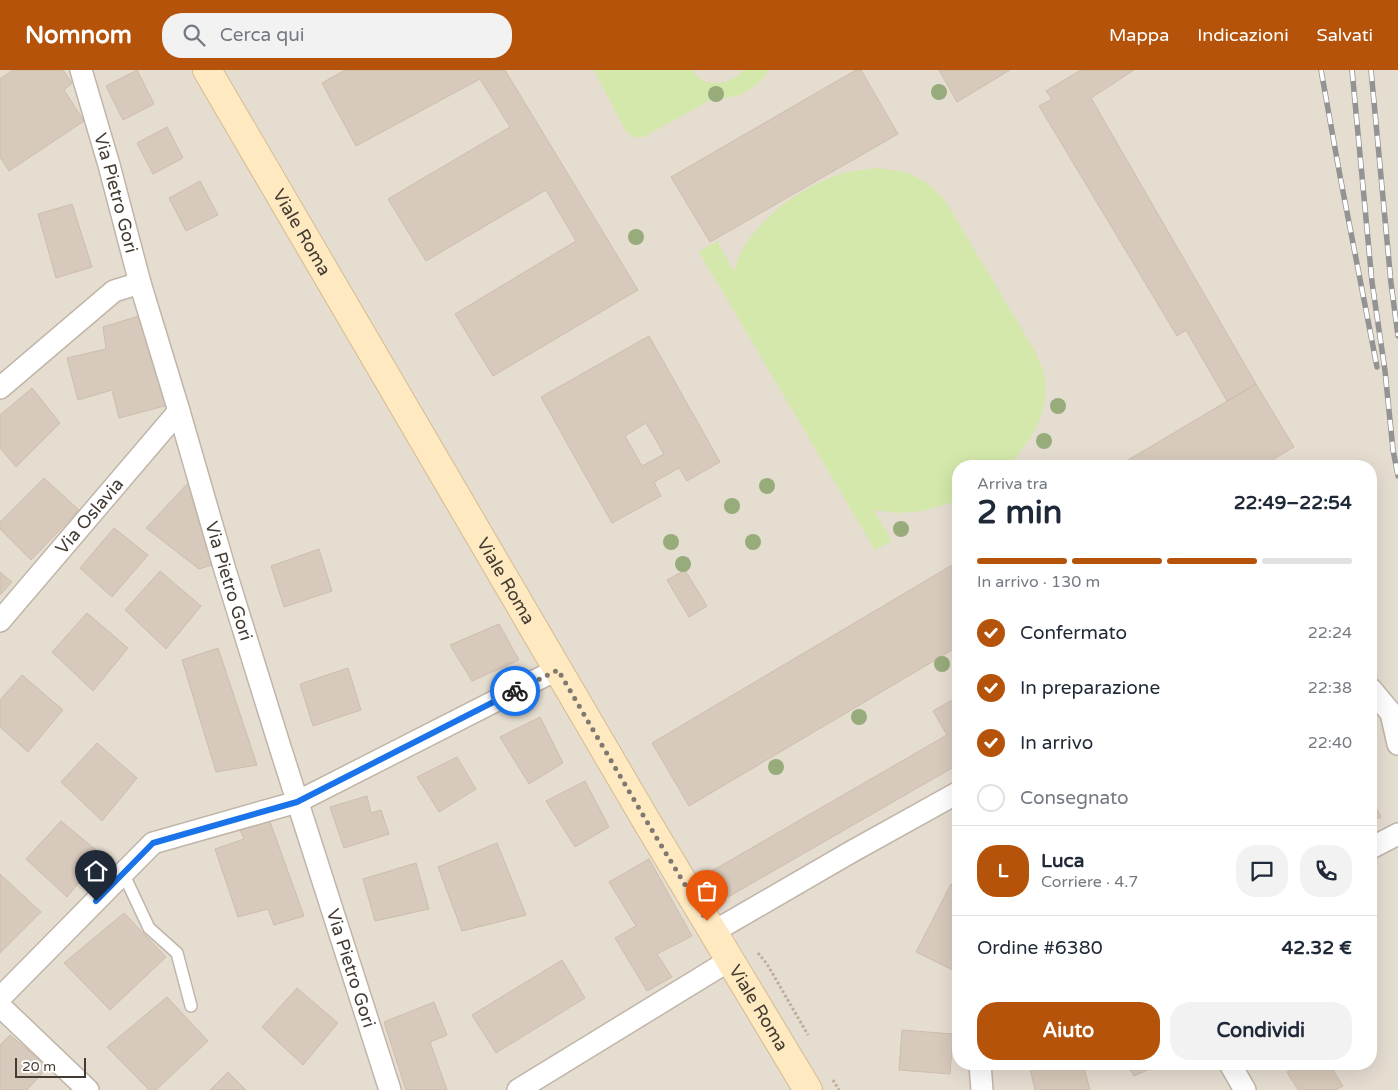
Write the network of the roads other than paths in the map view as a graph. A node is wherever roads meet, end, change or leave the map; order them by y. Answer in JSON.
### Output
{"nodes":[{"id":1,"x":82,"y":70,"type":"edge"},
{"id":2,"x":207,"y":70,"type":"edge"},
{"id":3,"x":140,"y":283,"type":"junction"},
{"id":4,"x":0,"y":388,"type":"edge"},
{"id":5,"x":179,"y":410,"type":"junction"},
{"id":6,"x":0,"y":621,"type":"edge"},
{"id":7,"x":558,"y":670,"type":"junction"},
{"id":8,"x":1377,"y":696,"type":"edge"},
{"id":9,"x":1398,"y":744,"type":"edge"},
{"id":10,"x":952,"y":796,"type":"edge"},
{"id":11,"x":297,"y":802,"type":"junction"},
{"id":12,"x":1398,"y":834,"type":"edge"},
{"id":13,"x":1377,"y":845,"type":"edge"},
{"id":14,"x":123,"y":873,"type":"junction"},
{"id":15,"x":713,"y":932,"type":"junction"},
{"id":16,"x":730,"y":960,"type":"junction"},
{"id":17,"x":0,"y":998,"type":"edge"},
{"id":18,"x":0,"y":1006,"type":"edge"},
{"id":19,"x":191,"y":1006,"type":"dead end"},
{"id":20,"x":980,"y":1070,"type":"edge"},
{"id":21,"x":1234,"y":1070,"type":"edge"},
{"id":22,"x":88,"y":1090,"type":"edge"},
{"id":23,"x":390,"y":1090,"type":"edge"},
{"id":24,"x":518,"y":1090,"type":"edge"},
{"id":25,"x":808,"y":1090,"type":"edge"},
{"id":26,"x":982,"y":1090,"type":"edge"},
{"id":27,"x":1246,"y":1090,"type":"edge"}],
"edges":[{"from":1,"to":3,"type":"street","name":"Via Pietro Gori"},
{"from":2,"to":7,"type":"main road","name":"Viale Roma"},
{"from":3,"to":4,"type":"street"},
{"from":3,"to":5,"type":"street","name":"Via Pietro Gori"},
{"from":5,"to":6,"type":"street","name":"Via Oslavia"},
{"from":5,"to":11,"type":"street","name":"Via Pietro Gori"},
{"from":7,"to":11,"type":"street"},
{"from":7,"to":15,"type":"main road","name":"Viale Roma"},
{"from":8,"to":9,"type":"street"},
{"from":10,"to":15,"type":"street"},
{"from":11,"to":14,"type":"street"},
{"from":11,"to":23,"type":"street","name":"Via Pietro Gori"},
{"from":12,"to":13,"type":"street"},
{"from":14,"to":17,"type":"street"},
{"from":14,"to":19,"type":"lane"},
{"from":15,"to":16,"type":"main road","name":"Viale Roma"},
{"from":16,"to":24,"type":"street"},
{"from":16,"to":25,"type":"main road","name":"Viale Roma"},
{"from":18,"to":22,"type":"street"},
{"from":20,"to":26,"type":"street"},
{"from":21,"to":27,"type":"street"}]}
